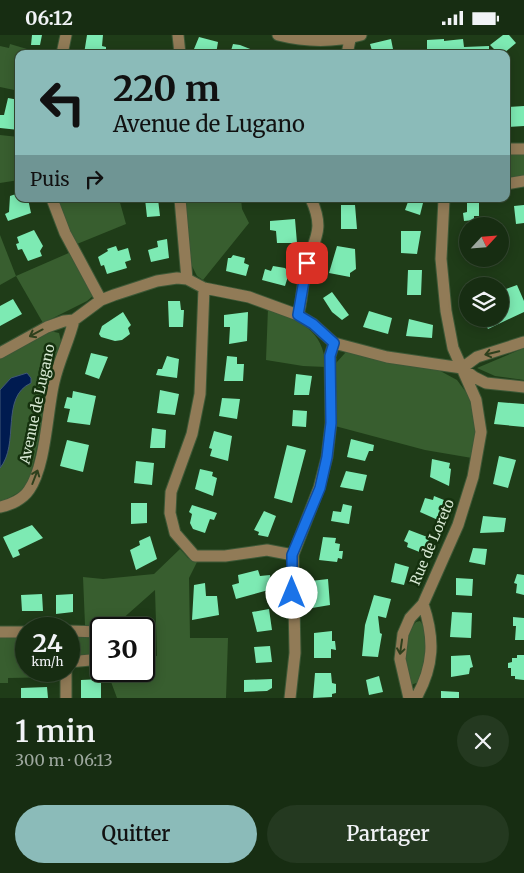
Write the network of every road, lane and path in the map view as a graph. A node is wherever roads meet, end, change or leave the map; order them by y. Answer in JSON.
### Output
{"nodes":[{"id":1,"x":66,"y":35,"type":"edge"},
{"id":2,"x":178,"y":35,"type":"edge"},
{"id":3,"x":278,"y":35,"type":"edge"},
{"id":4,"x":354,"y":36,"type":"edge"},
{"id":5,"x":63,"y":50,"type":"edge"},
{"id":6,"x":180,"y":50,"type":"edge"},
{"id":7,"x":349,"y":50,"type":"edge"},
{"id":8,"x":510,"y":149,"type":"edge"},
{"id":9,"x":524,"y":149,"type":"edge"},
{"id":10,"x":524,"y":181,"type":"edge"},
{"id":11,"x":510,"y":183,"type":"edge"},
{"id":12,"x":53,"y":202,"type":"edge"},
{"id":13,"x":180,"y":202,"type":"edge"},
{"id":14,"x":312,"y":202,"type":"edge"},
{"id":15,"x":444,"y":202,"type":"edge"},
{"id":16,"x":187,"y":279,"type":"junction"},
{"id":17,"x":204,"y":288,"type":"junction"},
{"id":18,"x":102,"y":300,"type":"junction"},
{"id":19,"x":298,"y":315,"type":"junction"},
{"id":20,"x":74,"y":319,"type":"junction"},
{"id":21,"x":334,"y":343,"type":"junction"},
{"id":22,"x":524,"y":343,"type":"edge"},
{"id":23,"x":0,"y":353,"type":"edge"},
{"id":24,"x":462,"y":368,"type":"junction"},
{"id":25,"x":524,"y":387,"type":"edge"},
{"id":26,"x":0,"y":507,"type":"edge"},
{"id":27,"x":292,"y":555,"type":"junction"},
{"id":28,"x":423,"y":605,"type":"junction"},
{"id":29,"x":0,"y":632,"type":"edge"},
{"id":30,"x":15,"y":632,"type":"edge"},
{"id":31,"x":66,"y":682,"type":"edge"},
{"id":32,"x":66,"y":698,"type":"edge"},
{"id":33,"x":290,"y":698,"type":"edge"},
{"id":34,"x":408,"y":698,"type":"edge"},
{"id":35,"x":416,"y":698,"type":"edge"}],
"edges":[{"from":1,"to":5,"type":"street"},
{"from":2,"to":6,"type":"street"},
{"from":3,"to":4,"type":"street"},
{"from":4,"to":7,"type":"street"},
{"from":8,"to":9,"type":"street"},
{"from":10,"to":11,"type":"street"},
{"from":12,"to":18,"type":"street"},
{"from":13,"to":16,"type":"street"},
{"from":14,"to":19,"type":"street"},
{"from":15,"to":24,"type":"street","name":"Rue de Loreto"},
{"from":16,"to":17,"type":"street"},
{"from":16,"to":18,"type":"street","name":"Avenue de Lugano"},
{"from":17,"to":19,"type":"street"},
{"from":17,"to":27,"type":"street"},
{"from":18,"to":20,"type":"street","name":"Avenue de Lugano"},
{"from":19,"to":21,"type":"street"},
{"from":20,"to":23,"type":"street","name":"Avenue de Lugano","one_way":true},
{"from":26,"to":20,"type":"street","name":"Avenue de Lugano","one_way":true},
{"from":21,"to":24,"type":"street"},
{"from":21,"to":27,"type":"street"},
{"from":22,"to":24,"type":"street","one_way":true},
{"from":24,"to":25,"type":"street"},
{"from":24,"to":28,"type":"street","name":"Rue de Loreto"},
{"from":27,"to":33,"type":"street"},
{"from":28,"to":34,"type":"street","name":"Rue de Loreto","one_way":true},
{"from":28,"to":35,"type":"street","name":"Rue de Loreto"},
{"from":29,"to":30,"type":"street"},
{"from":31,"to":32,"type":"street"}]}
